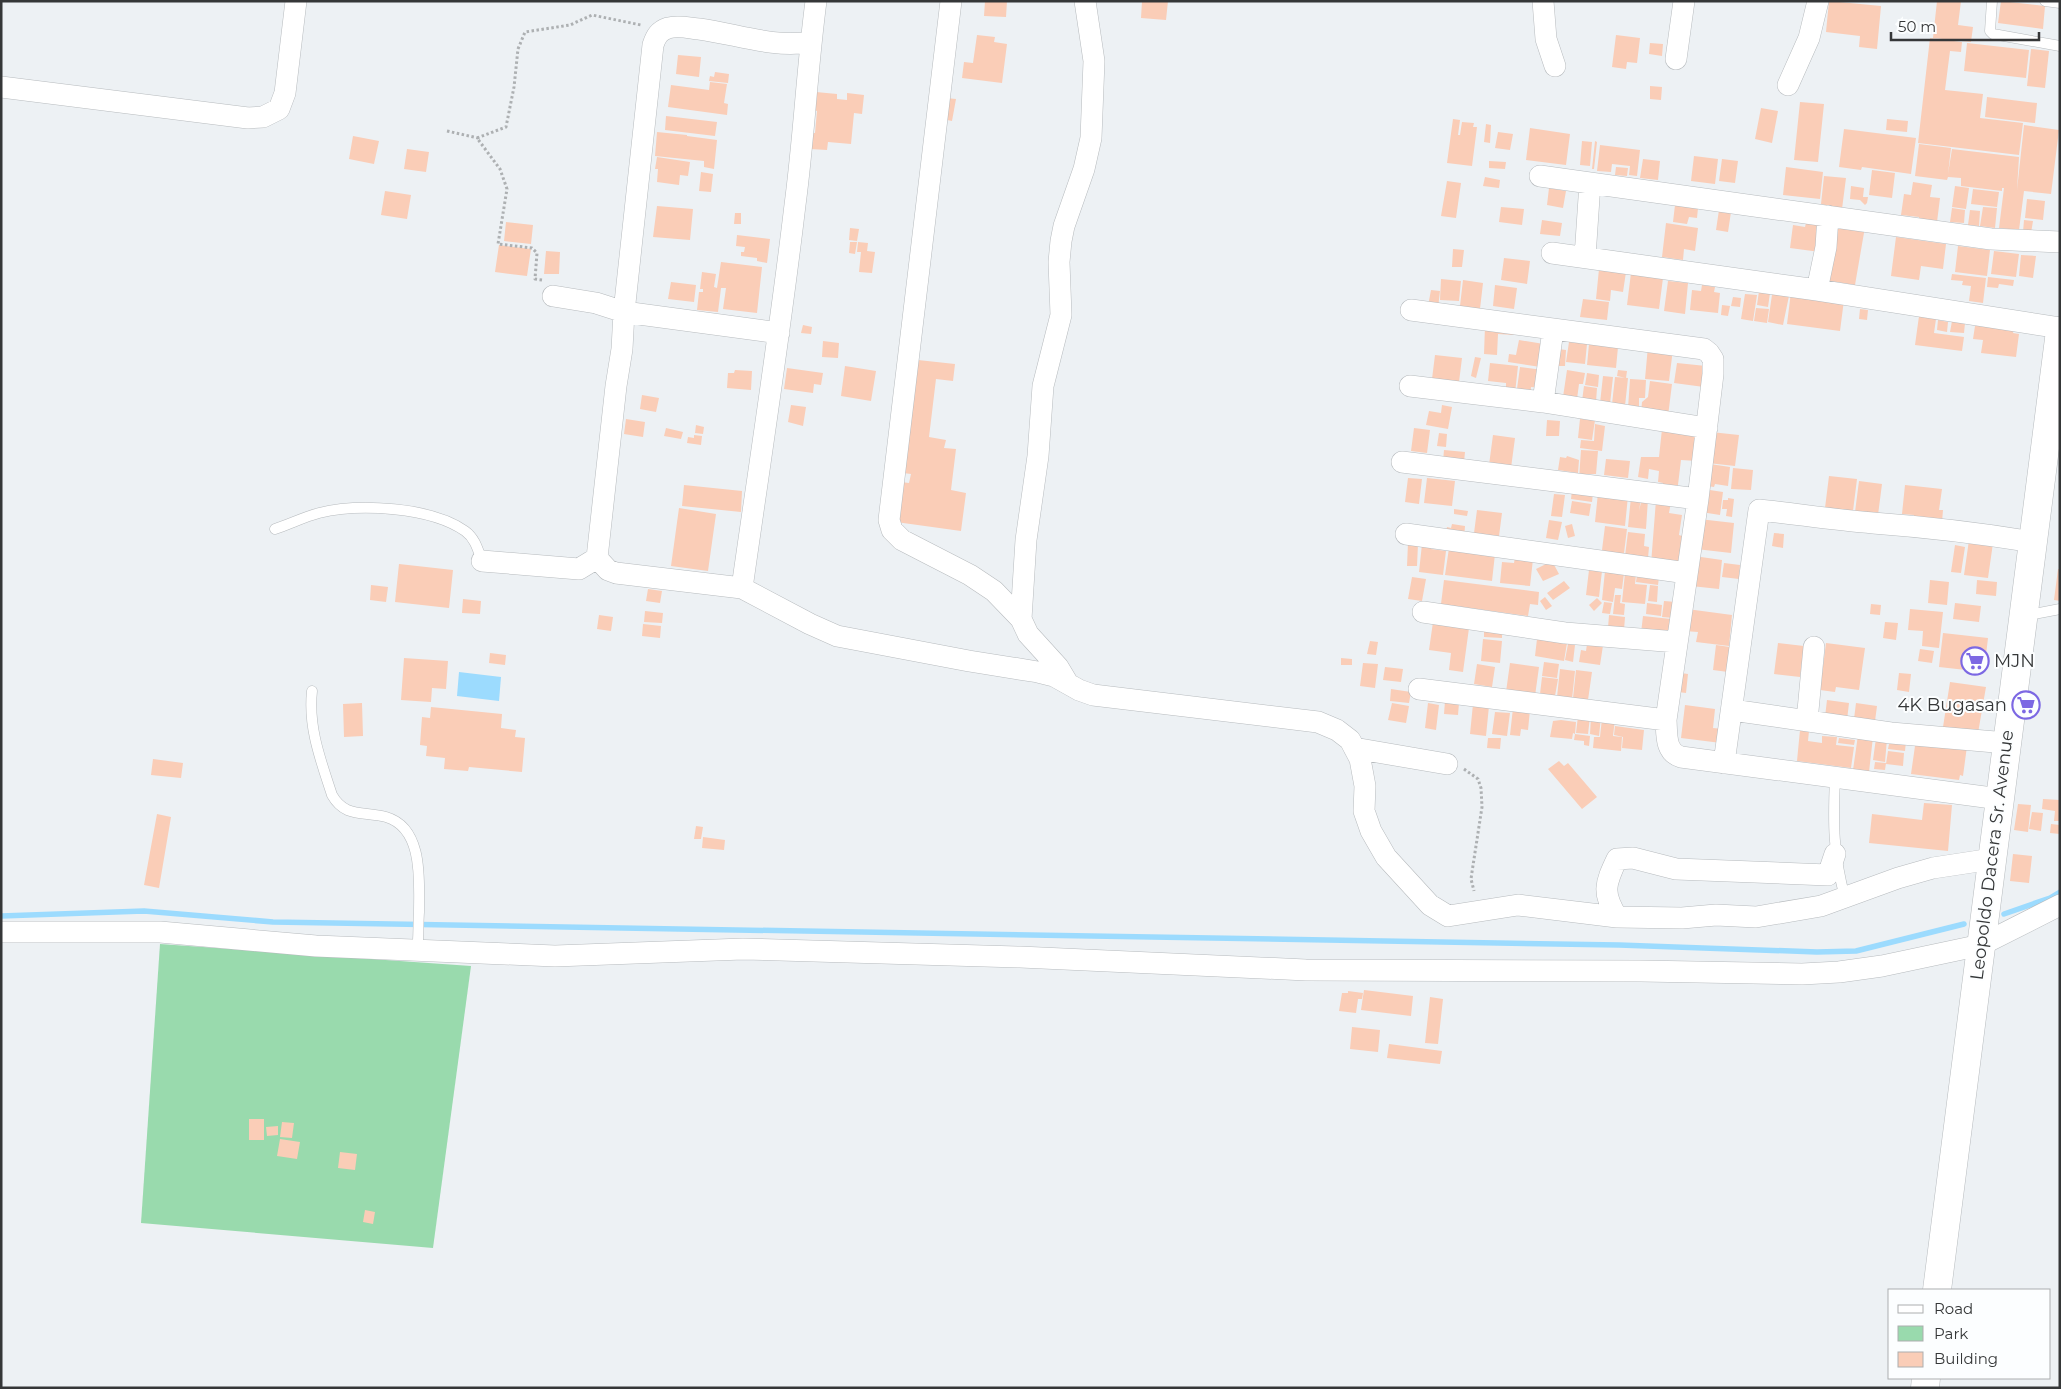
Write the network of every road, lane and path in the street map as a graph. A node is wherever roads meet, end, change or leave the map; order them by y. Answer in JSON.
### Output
{"nodes":[{"id":1,"x":296,"y":1,"type":"edge"},
{"id":2,"x":816,"y":1,"type":"edge"},
{"id":3,"x":951,"y":1,"type":"edge"},
{"id":4,"x":1085,"y":1,"type":"edge"},
{"id":5,"x":1543,"y":1,"type":"edge"},
{"id":6,"x":1684,"y":1,"type":"edge"},
{"id":7,"x":1818,"y":1,"type":"edge"},
{"id":8,"x":1992,"y":1,"type":"edge"},
{"id":9,"x":2045,"y":1,"type":"edge"},
{"id":10,"x":2060,"y":3,"type":"edge"},
{"id":11,"x":662,"y":31,"type":"junction"},
{"id":12,"x":810,"y":42,"type":"junction"},
{"id":13,"x":2060,"y":46,"type":"edge"},
{"id":14,"x":1676,"y":59,"type":"dead end"},
{"id":15,"x":1555,"y":66,"type":"dead end"},
{"id":16,"x":1788,"y":86,"type":"dead end"},
{"id":17,"x":1,"y":87,"type":"edge"},
{"id":18,"x":447,"y":131,"type":"dead end"},
{"id":19,"x":478,"y":138,"type":"junction"},
{"id":20,"x":1540,"y":176,"type":"dead end"},
{"id":21,"x":1590,"y":183,"type":"junction"},
{"id":22,"x":1828,"y":216,"type":"junction"},
{"id":23,"x":2060,"y":242,"type":"edge"},
{"id":24,"x":1552,"y":253,"type":"dead end"},
{"id":25,"x":1585,"y":257,"type":"junction"},
{"id":26,"x":1817,"y":290,"type":"junction"},
{"id":27,"x":557,"y":297,"type":"joint"},
{"id":28,"x":1411,"y":310,"type":"dead end"},
{"id":29,"x":624,"y":312,"type":"junction"},
{"id":30,"x":2060,"y":329,"type":"edge"},
{"id":31,"x":1553,"y":330,"type":"junction"},
{"id":32,"x":779,"y":333,"type":"junction"},
{"id":33,"x":1410,"y":386,"type":"dead end"},
{"id":34,"x":1543,"y":402,"type":"junction"},
{"id":35,"x":1707,"y":428,"type":"junction"},
{"id":36,"x":1402,"y":462,"type":"dead end"},
{"id":37,"x":1698,"y":499,"type":"junction"},
{"id":38,"x":275,"y":529,"type":"dead end"},
{"id":39,"x":1406,"y":534,"type":"dead end"},
{"id":40,"x":2032,"y":542,"type":"junction"},
{"id":41,"x":598,"y":558,"type":"junction"},
{"id":42,"x":482,"y":561,"type":"joint"},
{"id":43,"x":1687,"y":573,"type":"junction"},
{"id":44,"x":742,"y":588,"type":"junction"},
{"id":45,"x":2060,"y":610,"type":"edge"},
{"id":46,"x":1423,"y":612,"type":"dead end"},
{"id":47,"x":2023,"y":616,"type":"junction"},
{"id":48,"x":1021,"y":619,"type":"junction"},
{"id":49,"x":1677,"y":642,"type":"junction"},
{"id":50,"x":1814,"y":647,"type":"dead end"},
{"id":51,"x":1067,"y":682,"type":"junction"},
{"id":52,"x":1419,"y":689,"type":"dead end"},
{"id":53,"x":312,"y":692,"type":"dead end"},
{"id":54,"x":1732,"y":710,"type":"junction"},
{"id":55,"x":1666,"y":720,"type":"junction"},
{"id":56,"x":1807,"y":721,"type":"junction"},
{"id":57,"x":2007,"y":743,"type":"junction"},
{"id":58,"x":1354,"y":748,"type":"junction"},
{"id":59,"x":1724,"y":763,"type":"junction"},
{"id":60,"x":1447,"y":764,"type":"joint"},
{"id":61,"x":1835,"y":777,"type":"junction"},
{"id":62,"x":2000,"y":799,"type":"junction"},
{"id":63,"x":1835,"y":854,"type":"junction"},
{"id":64,"x":1992,"y":859,"type":"junction"},
{"id":65,"x":1846,"y":898,"type":"junction"},
{"id":66,"x":2060,"y":905,"type":"edge"},
{"id":67,"x":1484,"y":909,"type":"junction"},
{"id":68,"x":1617,"y":917,"type":"junction"},
{"id":69,"x":1,"y":932,"type":"edge"},
{"id":70,"x":418,"y":945,"type":"junction"},
{"id":71,"x":1981,"y":945,"type":"junction"},
{"id":72,"x":1938,"y":1289,"type":"edge"}],
"edges":[{"from":1,"to":17,"type":"street"},
{"from":2,"to":12,"type":"street"},
{"from":3,"to":48,"type":"street"},
{"from":4,"to":48,"type":"street"},
{"from":5,"to":15,"type":"street"},
{"from":6,"to":14,"type":"street"},
{"from":7,"to":16,"type":"street"},
{"from":8,"to":13,"type":"lane"},
{"from":9,"to":10,"type":"lane"},
{"from":11,"to":12,"type":"street"},
{"from":11,"to":19,"type":"path"},
{"from":11,"to":29,"type":"street"},
{"from":12,"to":32,"type":"street"},
{"from":18,"to":19,"type":"path"},
{"from":19,"to":27,"type":"path"},
{"from":20,"to":21,"type":"street"},
{"from":21,"to":22,"type":"street"},
{"from":21,"to":25,"type":"street"},
{"from":22,"to":23,"type":"street"},
{"from":22,"to":26,"type":"street"},
{"from":24,"to":25,"type":"street"},
{"from":25,"to":26,"type":"street"},
{"from":26,"to":30,"type":"street"},
{"from":27,"to":29,"type":"street"},
{"from":28,"to":31,"type":"street"},
{"from":29,"to":32,"type":"street"},
{"from":29,"to":41,"type":"street"},
{"from":30,"to":40,"type":"main road","name":"Leopoldo Dacera Sr. Avenue"},
{"from":31,"to":34,"type":"street"},
{"from":31,"to":35,"type":"street"},
{"from":32,"to":44,"type":"street"},
{"from":33,"to":34,"type":"street"},
{"from":34,"to":35,"type":"street"},
{"from":35,"to":37,"type":"street"},
{"from":36,"to":37,"type":"street"},
{"from":37,"to":43,"type":"street"},
{"from":38,"to":42,"type":"lane"},
{"from":39,"to":43,"type":"street"},
{"from":40,"to":47,"type":"main road","name":"Leopoldo Dacera Sr. Avenue"},
{"from":40,"to":54,"type":"street"},
{"from":41,"to":42,"type":"street"},
{"from":41,"to":44,"type":"street"},
{"from":43,"to":49,"type":"street"},
{"from":44,"to":51,"type":"street"},
{"from":45,"to":47,"type":"lane"},
{"from":46,"to":49,"type":"street"},
{"from":47,"to":57,"type":"main road","name":"Leopoldo Dacera Sr. Avenue"},
{"from":48,"to":51,"type":"street"},
{"from":49,"to":55,"type":"street"},
{"from":50,"to":56,"type":"street"},
{"from":51,"to":58,"type":"street"},
{"from":52,"to":55,"type":"street"},
{"from":53,"to":70,"type":"lane"},
{"from":54,"to":56,"type":"street"},
{"from":54,"to":59,"type":"street"},
{"from":55,"to":59,"type":"street"},
{"from":56,"to":57,"type":"street"},
{"from":57,"to":62,"type":"main road","name":"Leopoldo Dacera Sr. Avenue"},
{"from":58,"to":60,"type":"street"},
{"from":58,"to":67,"type":"street"},
{"from":59,"to":61,"type":"street"},
{"from":60,"to":67,"type":"path"},
{"from":61,"to":62,"type":"street"},
{"from":61,"to":63,"type":"lane"},
{"from":62,"to":64,"type":"main road","name":"Leopoldo Dacera Sr. Avenue"},
{"from":63,"to":65,"type":"lane"},
{"from":63,"to":68,"type":"street"},
{"from":64,"to":65,"type":"street"},
{"from":64,"to":71,"type":"main road","name":"Leopoldo Dacera Sr. Avenue"},
{"from":65,"to":68,"type":"street"},
{"from":66,"to":71,"type":"street"},
{"from":67,"to":68,"type":"street"},
{"from":69,"to":70,"type":"street"},
{"from":70,"to":71,"type":"street"},
{"from":71,"to":72,"type":"main road","name":"Leopoldo Dacera Sr. Avenue"}]}
